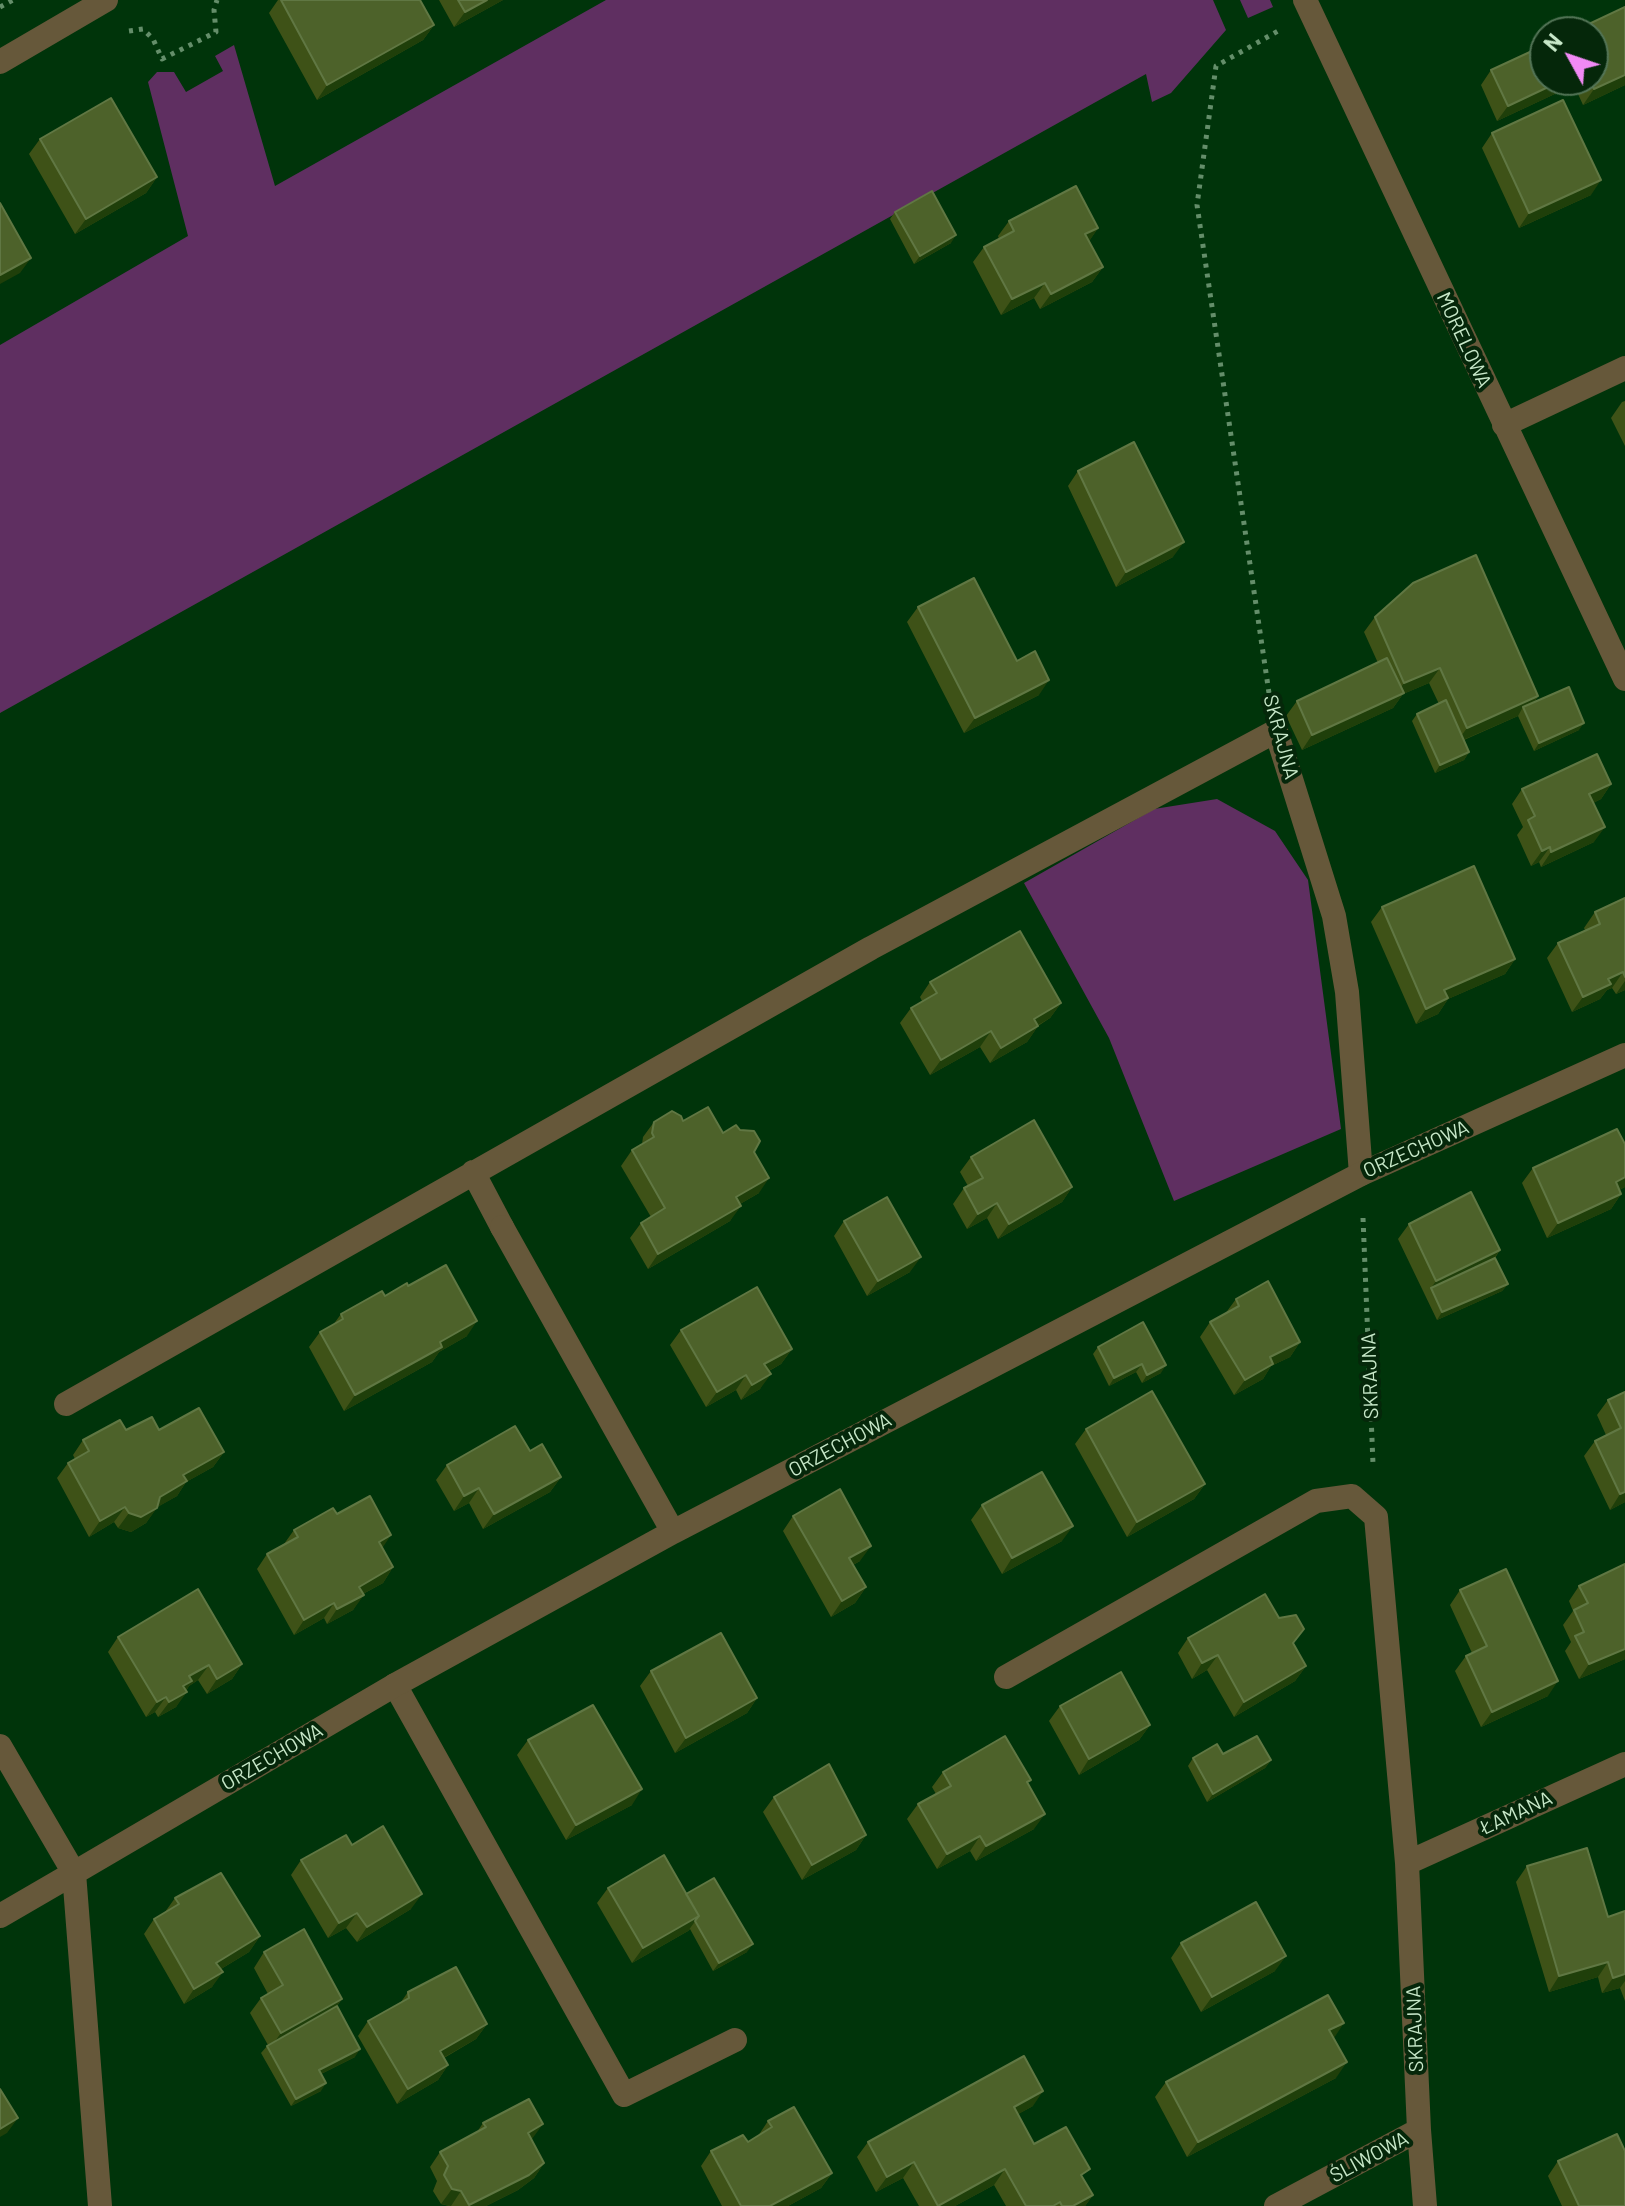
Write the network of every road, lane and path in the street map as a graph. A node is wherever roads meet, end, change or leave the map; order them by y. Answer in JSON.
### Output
{"nodes":[{"id":1,"x":13,"y":0,"type":"edge"},
{"id":2,"x":106,"y":0,"type":"edge"},
{"id":3,"x":217,"y":0,"type":"edge"},
{"id":4,"x":1308,"y":6,"type":"edge"},
{"id":5,"x":0,"y":7,"type":"edge"},
{"id":6,"x":125,"y":31,"type":"dead end"},
{"id":7,"x":0,"y":62,"type":"edge"},
{"id":8,"x":1625,"y":368,"type":"edge"},
{"id":9,"x":1504,"y":425,"type":"junction"},
{"id":10,"x":1625,"y":679,"type":"edge"},
{"id":11,"x":1276,"y":731,"type":"junction"},
{"id":12,"x":1625,"y":1055,"type":"edge"},
{"id":13,"x":473,"y":1172,"type":"junction"},
{"id":14,"x":1361,"y":1174,"type":"junction"},
{"id":15,"x":66,"y":1404,"type":"dead end"},
{"id":16,"x":1376,"y":1517,"type":"junction"},
{"id":17,"x":673,"y":1532,"type":"junction"},
{"id":18,"x":1006,"y":1677,"type":"dead end"},
{"id":19,"x":395,"y":1685,"type":"junction"},
{"id":20,"x":0,"y":1746,"type":"edge"},
{"id":21,"x":1625,"y":1764,"type":"edge"},
{"id":22,"x":1407,"y":1863,"type":"junction"},
{"id":23,"x":74,"y":1873,"type":"junction"},
{"id":24,"x":0,"y":1916,"type":"edge"},
{"id":25,"x":735,"y":2040,"type":"dead end"},
{"id":26,"x":1419,"y":2130,"type":"junction"},
{"id":27,"x":100,"y":2206,"type":"edge"},
{"id":28,"x":1276,"y":2206,"type":"edge"},
{"id":29,"x":1425,"y":2206,"type":"edge"}],
"edges":[{"from":1,"to":5,"type":"path"},
{"from":2,"to":7,"type":"street"},
{"from":3,"to":6,"type":"path"},
{"from":4,"to":9,"type":"street","name":"MORELOWA"},
{"from":4,"to":11,"type":"path","name":"SKRAJNA"},
{"from":8,"to":9,"type":"street"},
{"from":9,"to":10,"type":"street","name":"MORELOWA"},
{"from":11,"to":13,"type":"street"},
{"from":11,"to":14,"type":"street","name":"SKRAJNA"},
{"from":12,"to":14,"type":"street","name":"ORZECHOWA"},
{"from":13,"to":15,"type":"street"},
{"from":13,"to":17,"type":"street"},
{"from":14,"to":16,"type":"path","name":"SKRAJNA"},
{"from":14,"to":17,"type":"street","name":"ORZECHOWA"},
{"from":16,"to":18,"type":"street"},
{"from":16,"to":22,"type":"street","name":"SKRAJNA"},
{"from":17,"to":19,"type":"street","name":"ORZECHOWA"},
{"from":19,"to":23,"type":"street","name":"ORZECHOWA"},
{"from":19,"to":25,"type":"street"},
{"from":20,"to":23,"type":"street"},
{"from":21,"to":22,"type":"street","name":"ŁAMANA"},
{"from":22,"to":26,"type":"street","name":"SKRAJNA"},
{"from":23,"to":24,"type":"street","name":"ORZECHOWA"},
{"from":23,"to":27,"type":"street"},
{"from":26,"to":28,"type":"street","name":"ŚLIWOWA"},
{"from":26,"to":29,"type":"street","name":"SKRAJNA"}]}
